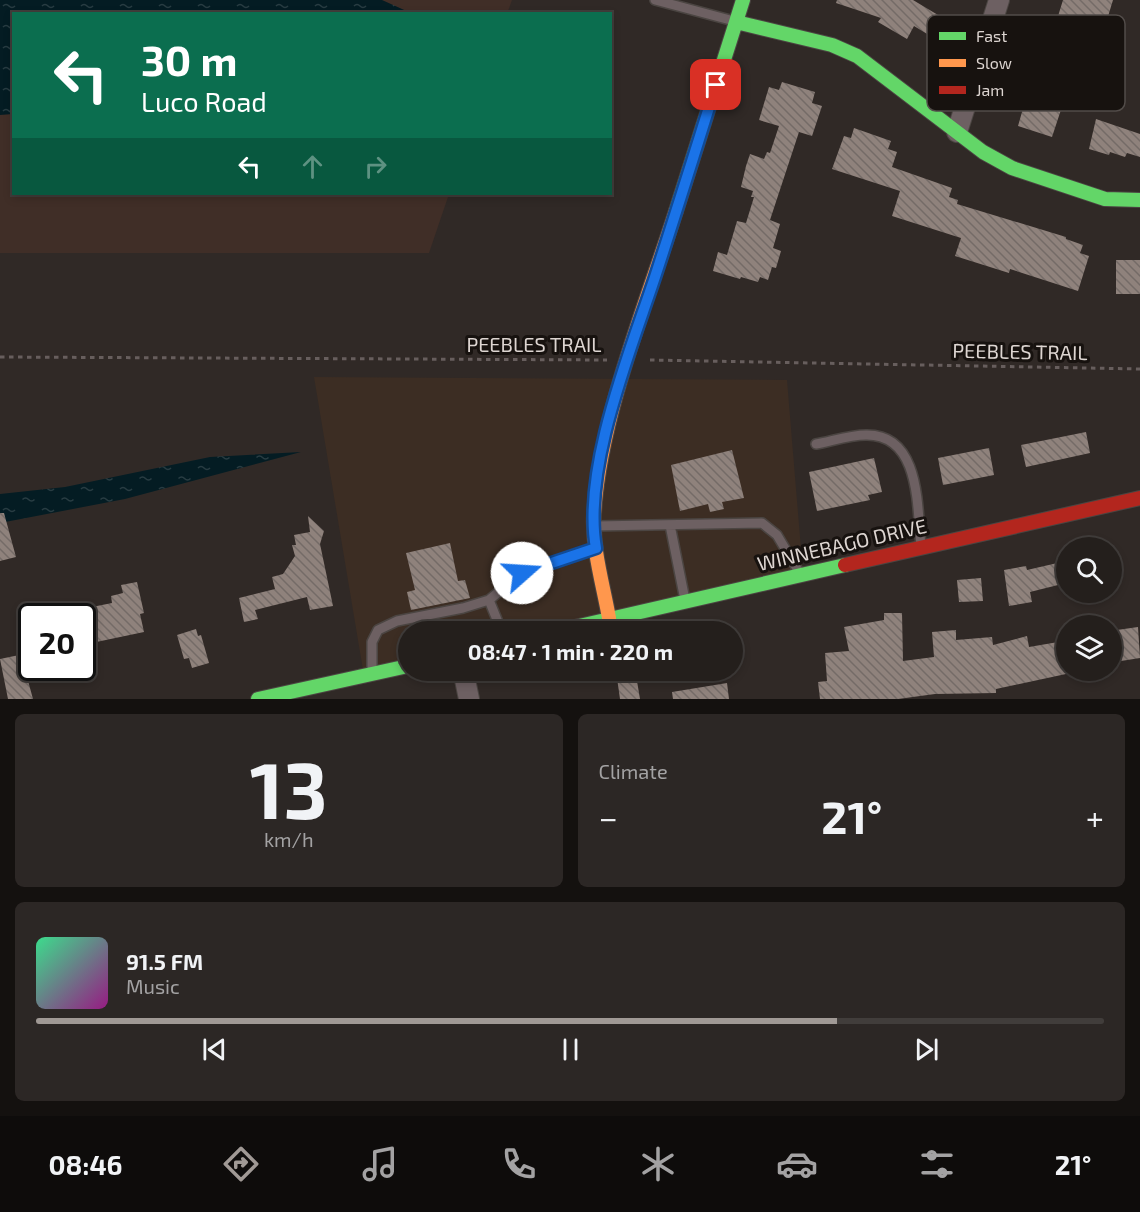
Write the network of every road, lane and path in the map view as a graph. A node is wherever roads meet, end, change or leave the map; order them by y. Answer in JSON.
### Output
{"nodes":[{"id":1,"x":655,"y":0,"type":"edge"},
{"id":2,"x":743,"y":0,"type":"edge"},
{"id":3,"x":999,"y":0,"type":"edge"},
{"id":4,"x":994,"y":15,"type":"edge"},
{"id":5,"x":736,"y":22,"type":"junction"},
{"id":6,"x":927,"y":109,"type":"edge"},
{"id":7,"x":930,"y":111,"type":"edge"},
{"id":8,"x":964,"y":111,"type":"edge"},
{"id":9,"x":957,"y":132,"type":"junction"},
{"id":10,"x":1140,"y":200,"type":"edge"},
{"id":11,"x":0,"y":357,"type":"edge"},
{"id":12,"x":628,"y":360,"type":"junction"},
{"id":13,"x":1140,"y":369,"type":"edge"},
{"id":14,"x":816,"y":444,"type":"dead end"},
{"id":15,"x":1140,"y":498,"type":"edge"},
{"id":16,"x":670,"y":525,"type":"junction"},
{"id":17,"x":595,"y":526,"type":"junction"},
{"id":18,"x":921,"y":547,"type":"junction"},
{"id":19,"x":596,"y":548,"type":"junction"},
{"id":20,"x":800,"y":574,"type":"junction"},
{"id":21,"x":489,"y":600,"type":"junction"},
{"id":22,"x":685,"y":600,"type":"junction"},
{"id":23,"x":609,"y":618,"type":"junction"},
{"id":24,"x":498,"y":621,"type":"edge"},
{"id":25,"x":597,"y":621,"type":"edge"},
{"id":26,"x":398,"y":668,"type":"edge"},
{"id":27,"x":372,"y":674,"type":"junction"},
{"id":28,"x":465,"y":681,"type":"edge"},
{"id":29,"x":258,"y":699,"type":"edge"},
{"id":30,"x":469,"y":699,"type":"edge"}],
"edges":[{"from":1,"to":5,"type":"lane"},
{"from":2,"to":5,"type":"street"},
{"from":3,"to":4,"type":"street"},
{"from":5,"to":6,"type":"street"},
{"from":5,"to":12,"type":"street"},
{"from":7,"to":9,"type":"street"},
{"from":8,"to":9,"type":"street"},
{"from":9,"to":10,"type":"street"},
{"from":11,"to":12,"type":"path","name":"PEEBLES TRAIL"},
{"from":12,"to":13,"type":"path","name":"PEEBLES TRAIL"},
{"from":12,"to":17,"type":"street"},
{"from":14,"to":18,"type":"lane"},
{"from":15,"to":18,"type":"street","name":"WINNEBAGO DRIVE"},
{"from":16,"to":17,"type":"lane"},
{"from":16,"to":20,"type":"lane"},
{"from":16,"to":22,"type":"lane"},
{"from":17,"to":19,"type":"street"},
{"from":18,"to":20,"type":"street","name":"WINNEBAGO DRIVE"},
{"from":19,"to":21,"type":"lane"},
{"from":19,"to":23,"type":"street"},
{"from":20,"to":22,"type":"street","name":"WINNEBAGO DRIVE"},
{"from":21,"to":24,"type":"lane"},
{"from":21,"to":27,"type":"lane"},
{"from":22,"to":23,"type":"street","name":"WINNEBAGO DRIVE"},
{"from":23,"to":25,"type":"street","name":"WINNEBAGO DRIVE"},
{"from":26,"to":27,"type":"street"},
{"from":27,"to":29,"type":"street"},
{"from":28,"to":30,"type":"street"}]}
